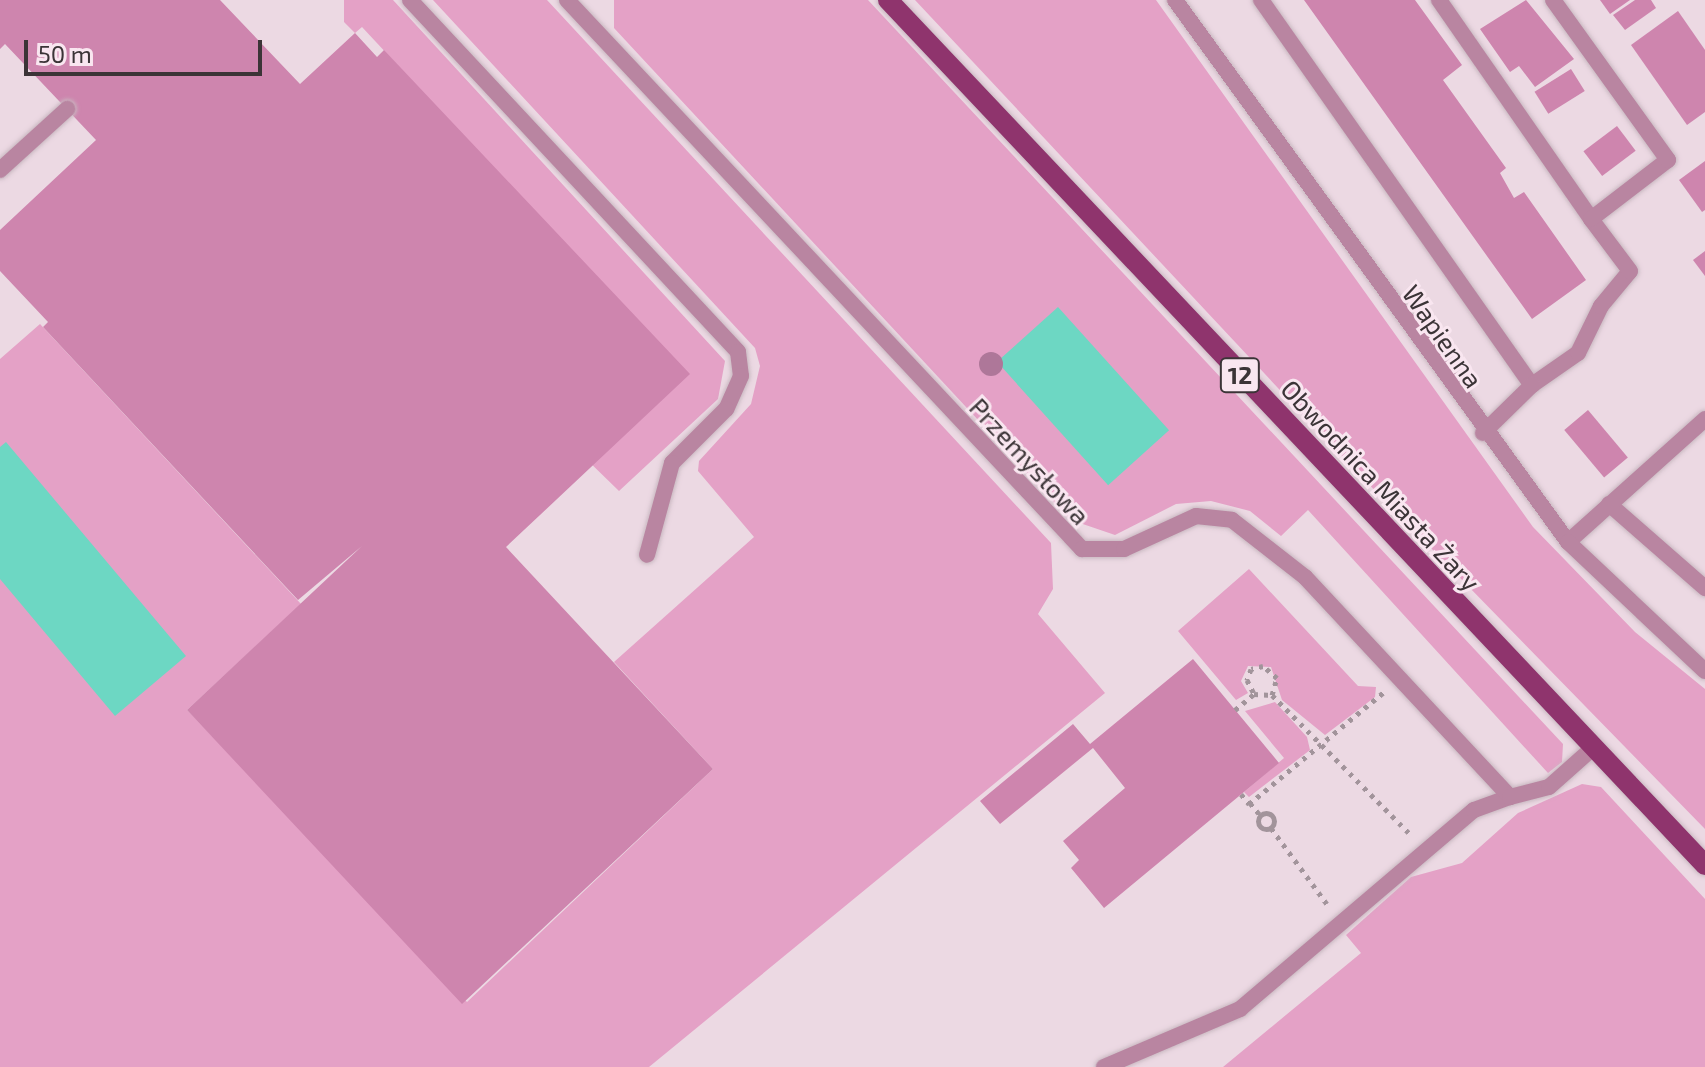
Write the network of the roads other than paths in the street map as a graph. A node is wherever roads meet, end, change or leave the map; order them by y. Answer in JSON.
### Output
{"nodes":[{"id":1,"x":410,"y":0,"type":"edge"},
{"id":2,"x":567,"y":0,"type":"edge"},
{"id":3,"x":888,"y":0,"type":"edge"},
{"id":4,"x":1175,"y":0,"type":"edge"},
{"id":5,"x":1261,"y":0,"type":"edge"},
{"id":6,"x":1439,"y":0,"type":"edge"},
{"id":7,"x":1553,"y":0,"type":"edge"},
{"id":8,"x":67,"y":109,"type":"dead end"},
{"id":9,"x":0,"y":170,"type":"edge"},
{"id":10,"x":1591,"y":219,"type":"junction"},
{"id":11,"x":1532,"y":385,"type":"junction"},
{"id":12,"x":1705,"y":419,"type":"edge"},
{"id":13,"x":1483,"y":433,"type":"junction"},
{"id":14,"x":1609,"y":504,"type":"junction"},
{"id":15,"x":1568,"y":542,"type":"junction"},
{"id":16,"x":647,"y":555,"type":"dead end"},
{"id":17,"x":1705,"y":588,"type":"edge"},
{"id":18,"x":1705,"y":671,"type":"edge"},
{"id":19,"x":1593,"y":748,"type":"junction"},
{"id":20,"x":1510,"y":797,"type":"junction"},
{"id":21,"x":1705,"y":865,"type":"edge"},
{"id":22,"x":1104,"y":1067,"type":"edge"}],
"edges":[{"from":1,"to":16,"type":"street"},
{"from":2,"to":20,"type":"street","name":"Przemysłowa"},
{"from":3,"to":19,"type":"main road","name":"Obwodnica Miasta Żary","number":"12"},
{"from":4,"to":13,"type":"street","name":"Wapienna"},
{"from":5,"to":11,"type":"street"},
{"from":6,"to":10,"type":"street"},
{"from":7,"to":10,"type":"street"},
{"from":8,"to":9,"type":"street"},
{"from":10,"to":11,"type":"street"},
{"from":11,"to":13,"type":"street"},
{"from":12,"to":14,"type":"street"},
{"from":13,"to":15,"type":"street","name":"Wapienna"},
{"from":14,"to":15,"type":"street"},
{"from":14,"to":17,"type":"street"},
{"from":15,"to":18,"type":"street","name":"Wapienna"},
{"from":19,"to":20,"type":"street"},
{"from":19,"to":21,"type":"main road","name":"Obwodnica Miasta Żary","number":"12"},
{"from":20,"to":22,"type":"street"}]}
